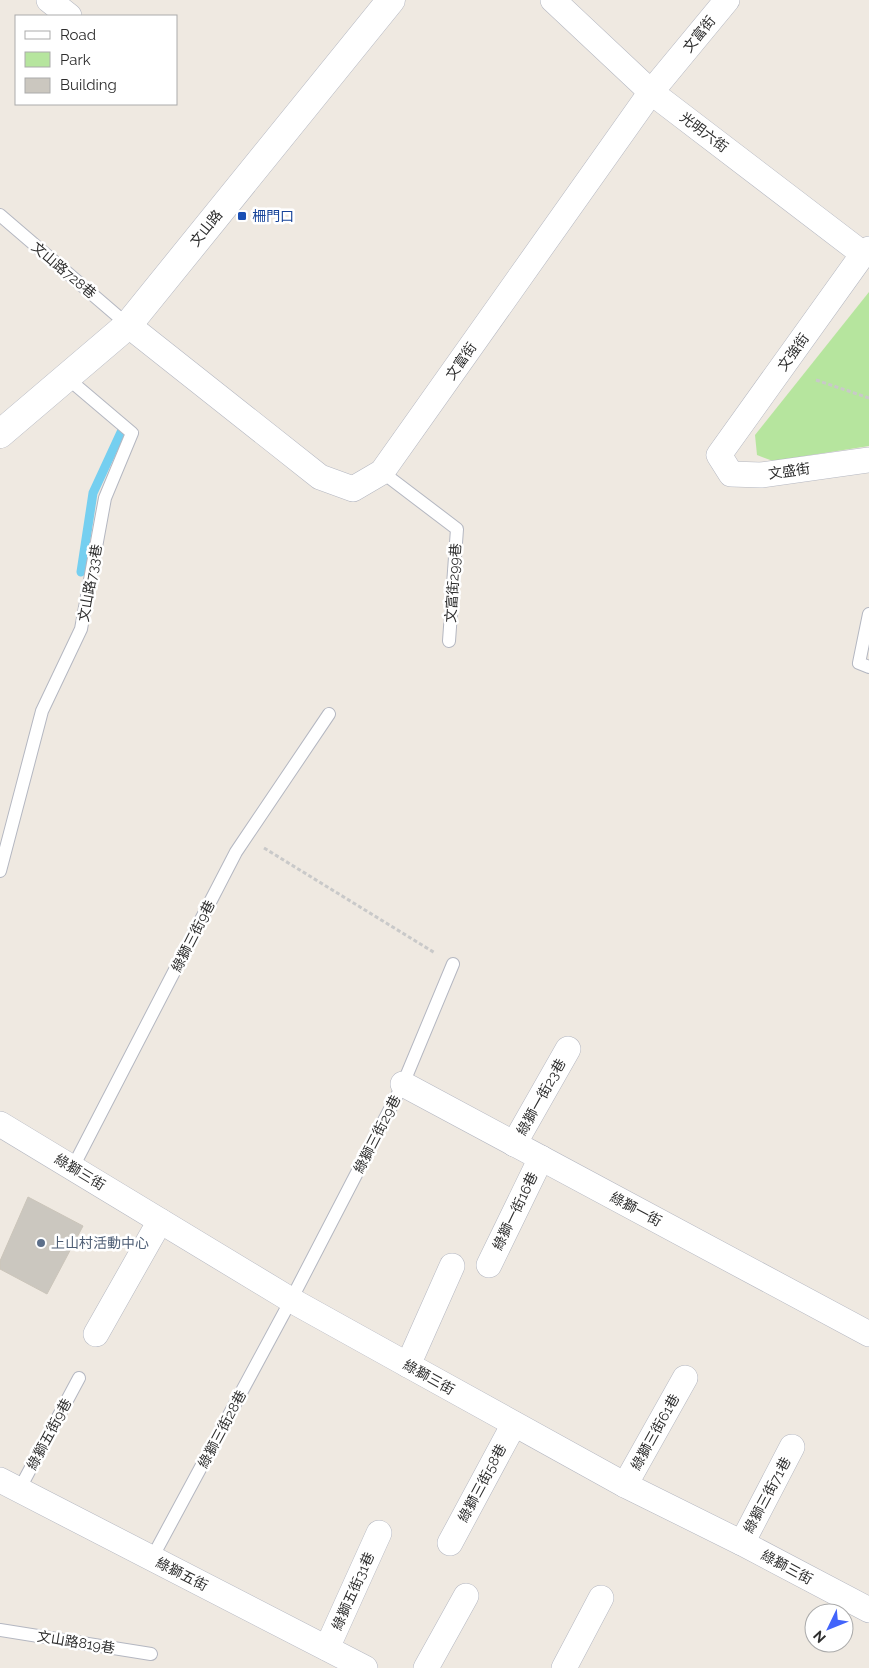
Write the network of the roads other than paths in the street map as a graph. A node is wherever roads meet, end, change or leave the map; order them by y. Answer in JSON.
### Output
{"nodes":[{"id":1,"x":49,"y":0,"type":"edge"},
{"id":2,"x":391,"y":0,"type":"edge"},
{"id":3,"x":553,"y":0,"type":"edge"},
{"id":4,"x":727,"y":0,"type":"edge"},
{"id":5,"x":68,"y":15,"type":"edge"},
{"id":6,"x":652,"y":92,"type":"junction"},
{"id":7,"x":0,"y":216,"type":"edge"},
{"id":8,"x":866,"y":252,"type":"edge"},
{"id":9,"x":128,"y":325,"type":"junction"},
{"id":10,"x":66,"y":377,"type":"junction"},
{"id":11,"x":0,"y":434,"type":"edge"},
{"id":12,"x":718,"y":455,"type":"joint"},
{"id":13,"x":869,"y":460,"type":"edge"},
{"id":14,"x":382,"y":472,"type":"junction"},
{"id":15,"x":869,"y":614,"type":"edge"},
{"id":16,"x":449,"y":642,"type":"dead end"},
{"id":17,"x":869,"y":667,"type":"edge"},
{"id":18,"x":329,"y":714,"type":"dead end"},
{"id":19,"x":0,"y":872,"type":"edge"},
{"id":20,"x":453,"y":964,"type":"road end"},
{"id":21,"x":568,"y":1050,"type":"dead end"},
{"id":22,"x":403,"y":1084,"type":"junction"},
{"id":23,"x":0,"y":1124,"type":"edge"},
{"id":24,"x":514,"y":1144,"type":"junction"},
{"id":25,"x":541,"y":1158,"type":"junction"},
{"id":26,"x":73,"y":1167,"type":"junction"},
{"id":27,"x":160,"y":1221,"type":"junction"},
{"id":28,"x":490,"y":1265,"type":"dead end"},
{"id":29,"x":452,"y":1266,"type":"dead end"},
{"id":30,"x":291,"y":1300,"type":"junction"},
{"id":31,"x":96,"y":1334,"type":"dead end"},
{"id":32,"x":869,"y":1334,"type":"edge"},
{"id":33,"x":408,"y":1365,"type":"junction"},
{"id":34,"x":79,"y":1378,"type":"dead end"},
{"id":35,"x":685,"y":1378,"type":"dead end"},
{"id":36,"x":514,"y":1424,"type":"junction"},
{"id":37,"x":792,"y":1447,"type":"dead end"},
{"id":38,"x":10,"y":1485,"type":"edge"},
{"id":39,"x":625,"y":1485,"type":"junction"},
{"id":40,"x":379,"y":1533,"type":"dead end"},
{"id":41,"x":450,"y":1543,"type":"dead end"},
{"id":42,"x":742,"y":1543,"type":"junction"},
{"id":43,"x":152,"y":1558,"type":"junction"},
{"id":44,"x":466,"y":1596,"type":"dead end"},
{"id":45,"x":601,"y":1598,"type":"dead end"},
{"id":46,"x":869,"y":1610,"type":"edge"},
{"id":47,"x":0,"y":1630,"type":"edge"},
{"id":48,"x":327,"y":1648,"type":"junction"},
{"id":49,"x":151,"y":1654,"type":"dead end"},
{"id":50,"x":365,"y":1668,"type":"edge"},
{"id":51,"x":426,"y":1668,"type":"edge"},
{"id":52,"x":564,"y":1668,"type":"edge"}],
"edges":[{"from":1,"to":5,"type":"street"},
{"from":2,"to":9,"type":"main road","name":"文山路"},
{"from":3,"to":6,"type":"street","name":"光明六街"},
{"from":4,"to":6,"type":"street","name":"文富街"},
{"from":6,"to":8,"type":"street","name":"光明六街"},
{"from":6,"to":14,"type":"street","name":"文富街"},
{"from":7,"to":9,"type":"lane","name":"文山路728巷"},
{"from":8,"to":12,"type":"street","name":"文強街"},
{"from":9,"to":10,"type":"main road","name":"文山路"},
{"from":9,"to":14,"type":"street","name":"文富街"},
{"from":10,"to":11,"type":"main road","name":"文山路"},
{"from":10,"to":19,"type":"lane","name":"文山路733巷"},
{"from":12,"to":13,"type":"street","name":"文盛街"},
{"from":14,"to":16,"type":"lane","name":"文富街299巷"},
{"from":15,"to":17,"type":"lane"},
{"from":18,"to":26,"type":"lane","name":"綠獅三街9巷"},
{"from":20,"to":22,"type":"lane","name":"綠獅三街29巷"},
{"from":21,"to":24,"type":"street","name":"綠獅一街23巷"},
{"from":22,"to":24,"type":"street","name":"綠獅一街"},
{"from":22,"to":30,"type":"lane","name":"綠獅三街29巷"},
{"from":23,"to":26,"type":"street","name":"綠獅三街"},
{"from":24,"to":25,"type":"street","name":"綠獅一街"},
{"from":25,"to":28,"type":"street","name":"綠獅一街16巷"},
{"from":25,"to":32,"type":"street","name":"綠獅一街"},
{"from":26,"to":27,"type":"street","name":"綠獅三街"},
{"from":27,"to":30,"type":"street","name":"綠獅三街"},
{"from":27,"to":31,"type":"street"},
{"from":29,"to":33,"type":"street"},
{"from":30,"to":33,"type":"street","name":"綠獅三街"},
{"from":30,"to":43,"type":"lane","name":"綠獅三街28巷"},
{"from":33,"to":36,"type":"street","name":"綠獅三街"},
{"from":34,"to":38,"type":"lane","name":"綠獅五街9巷"},
{"from":35,"to":39,"type":"street","name":"綠獅三街61巷"},
{"from":36,"to":39,"type":"street","name":"綠獅三街"},
{"from":36,"to":41,"type":"street","name":"綠獅三街58巷"},
{"from":37,"to":42,"type":"street","name":"綠獅三街71巷"},
{"from":38,"to":43,"type":"street","name":"綠獅五街"},
{"from":39,"to":42,"type":"street","name":"綠獅三街"},
{"from":40,"to":48,"type":"street","name":"綠獅五街31巷"},
{"from":42,"to":46,"type":"street","name":"綠獅三街"},
{"from":43,"to":48,"type":"street","name":"綠獅五街"},
{"from":44,"to":51,"type":"street"},
{"from":45,"to":52,"type":"street"},
{"from":47,"to":49,"type":"lane","name":"文山路819巷"},
{"from":48,"to":50,"type":"street","name":"綠獅五街"}]}
